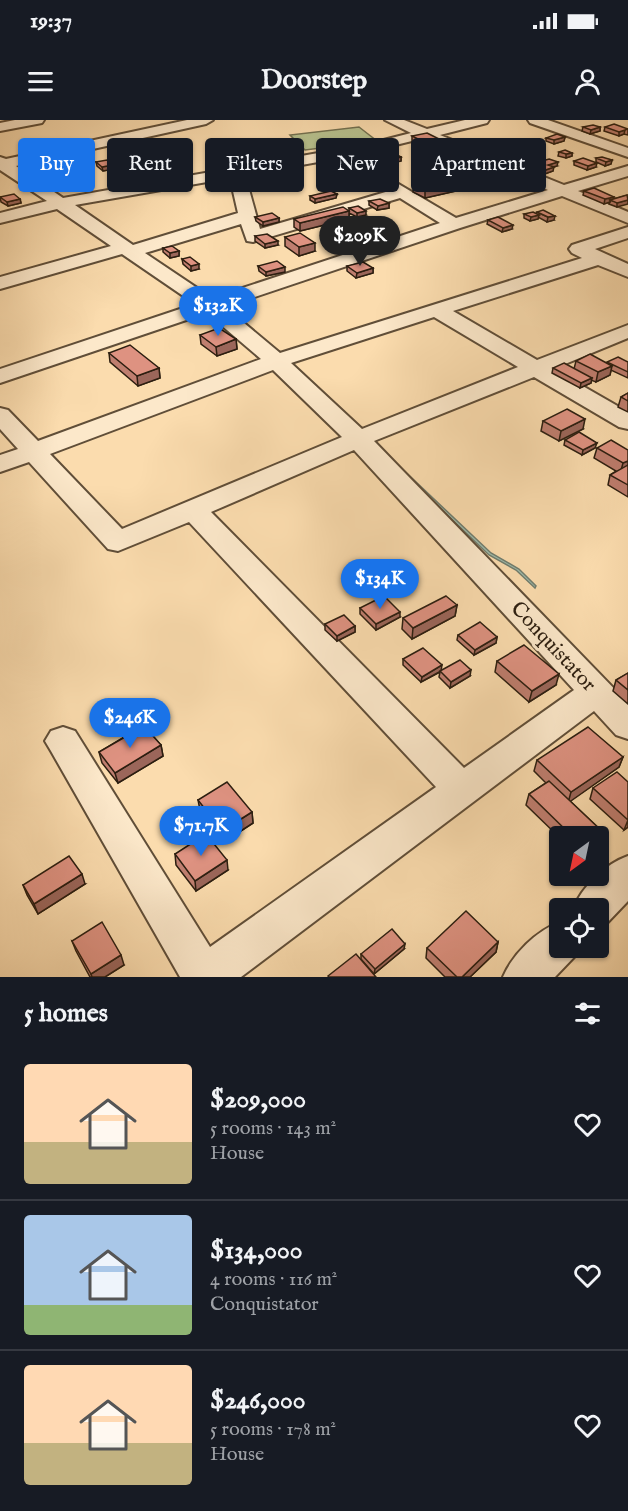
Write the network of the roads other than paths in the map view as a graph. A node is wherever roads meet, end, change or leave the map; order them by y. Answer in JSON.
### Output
{"nodes":[{"id":1,"x":37,"y":120,"type":"edge"},
{"id":2,"x":206,"y":120,"type":"edge"},
{"id":3,"x":392,"y":120,"type":"edge"},
{"id":4,"x":482,"y":120,"type":"edge"},
{"id":5,"x":535,"y":120,"type":"edge"},
{"id":6,"x":0,"y":127,"type":"edge"},
{"id":7,"x":425,"y":134,"type":"junction"},
{"id":8,"x":399,"y":140,"type":"edge"},
{"id":9,"x":628,"y":153,"type":"edge"},
{"id":10,"x":1,"y":164,"type":"edge"},
{"id":11,"x":628,"y":171,"type":"edge"},
{"id":12,"x":205,"y":177,"type":"edge"},
{"id":13,"x":564,"y":190,"type":"junction"},
{"id":14,"x":241,"y":192,"type":"edge"},
{"id":15,"x":401,"y":192,"type":"joint"},
{"id":16,"x":61,"y":203,"type":"junction"},
{"id":17,"x":248,"y":216,"type":"junction"},
{"id":18,"x":0,"y":218,"type":"edge"},
{"id":19,"x":628,"y":218,"type":"edge"},
{"id":20,"x":454,"y":224,"type":"junction"},
{"id":21,"x":628,"y":232,"type":"edge"},
{"id":22,"x":129,"y":249,"type":"junction"},
{"id":23,"x":600,"y":258,"type":"junction"},
{"id":24,"x":628,"y":271,"type":"edge"},
{"id":25,"x":0,"y":283,"type":"edge"},
{"id":26,"x":212,"y":307,"type":"junction"},
{"id":27,"x":436,"y":310,"type":"junction"},
{"id":28,"x":628,"y":331,"type":"edge"},
{"id":29,"x":276,"y":361,"type":"junction"},
{"id":30,"x":536,"y":368,"type":"junction"},
{"id":31,"x":0,"y":376,"type":"edge"},
{"id":32,"x":0,"y":415,"type":"edge"},
{"id":33,"x":628,"y":422,"type":"edge"},
{"id":34,"x":358,"y":439,"type":"junction"},
{"id":35,"x":34,"y":452,"type":"junction"},
{"id":36,"x":0,"y":464,"type":"edge"},
{"id":37,"x":193,"y":510,"type":"junction"},
{"id":38,"x":596,"y":692,"type":"junction"},
{"id":39,"x":628,"y":725,"type":"edge"},
{"id":40,"x":63,"y":741,"type":"dead end"},
{"id":41,"x":462,"y":790,"type":"junction"},
{"id":42,"x":628,"y":874,"type":"edge"},
{"id":43,"x":604,"y":898,"type":"edge"},
{"id":44,"x":549,"y":953,"type":"edge"},
{"id":45,"x":205,"y":977,"type":"edge"},
{"id":46,"x":525,"y":977,"type":"edge"}],
"edges":[{"from":1,"to":6,"type":"street"},
{"from":2,"to":10,"type":"street"},
{"from":3,"to":7,"type":"street"},
{"from":4,"to":7,"type":"street"},
{"from":5,"to":9,"type":"street"},
{"from":7,"to":8,"type":"street"},
{"from":7,"to":13,"type":"street"},
{"from":10,"to":16,"type":"street","name":"Conquistator"},
{"from":11,"to":13,"type":"street"},
{"from":12,"to":16,"type":"street"},
{"from":13,"to":19,"type":"street"},
{"from":13,"to":20,"type":"street"},
{"from":14,"to":17,"type":"street"},
{"from":15,"to":17,"type":"street"},
{"from":15,"to":20,"type":"street"},
{"from":16,"to":18,"type":"street"},
{"from":16,"to":22,"type":"street","name":"Conquistator"},
{"from":17,"to":22,"type":"street"},
{"from":20,"to":26,"type":"street"},
{"from":21,"to":23,"type":"street"},
{"from":22,"to":25,"type":"street"},
{"from":22,"to":26,"type":"street","name":"Conquistator"},
{"from":23,"to":24,"type":"street"},
{"from":23,"to":27,"type":"street"},
{"from":26,"to":29,"type":"street","name":"Conquistator"},
{"from":26,"to":31,"type":"street"},
{"from":27,"to":29,"type":"street"},
{"from":27,"to":30,"type":"street"},
{"from":28,"to":30,"type":"street"},
{"from":29,"to":34,"type":"street","name":"Conquistator"},
{"from":29,"to":35,"type":"street"},
{"from":30,"to":33,"type":"street"},
{"from":30,"to":34,"type":"street"},
{"from":32,"to":35,"type":"street"},
{"from":34,"to":37,"type":"street"},
{"from":34,"to":38,"type":"street","name":"Conquistator"},
{"from":35,"to":36,"type":"street"},
{"from":35,"to":37,"type":"street"},
{"from":37,"to":41,"type":"street"},
{"from":38,"to":39,"type":"street","name":"Conquistator"},
{"from":38,"to":41,"type":"street"},
{"from":40,"to":45,"type":"street"},
{"from":41,"to":45,"type":"street"},
{"from":42,"to":43,"type":"street"},
{"from":44,"to":46,"type":"street"}]}
